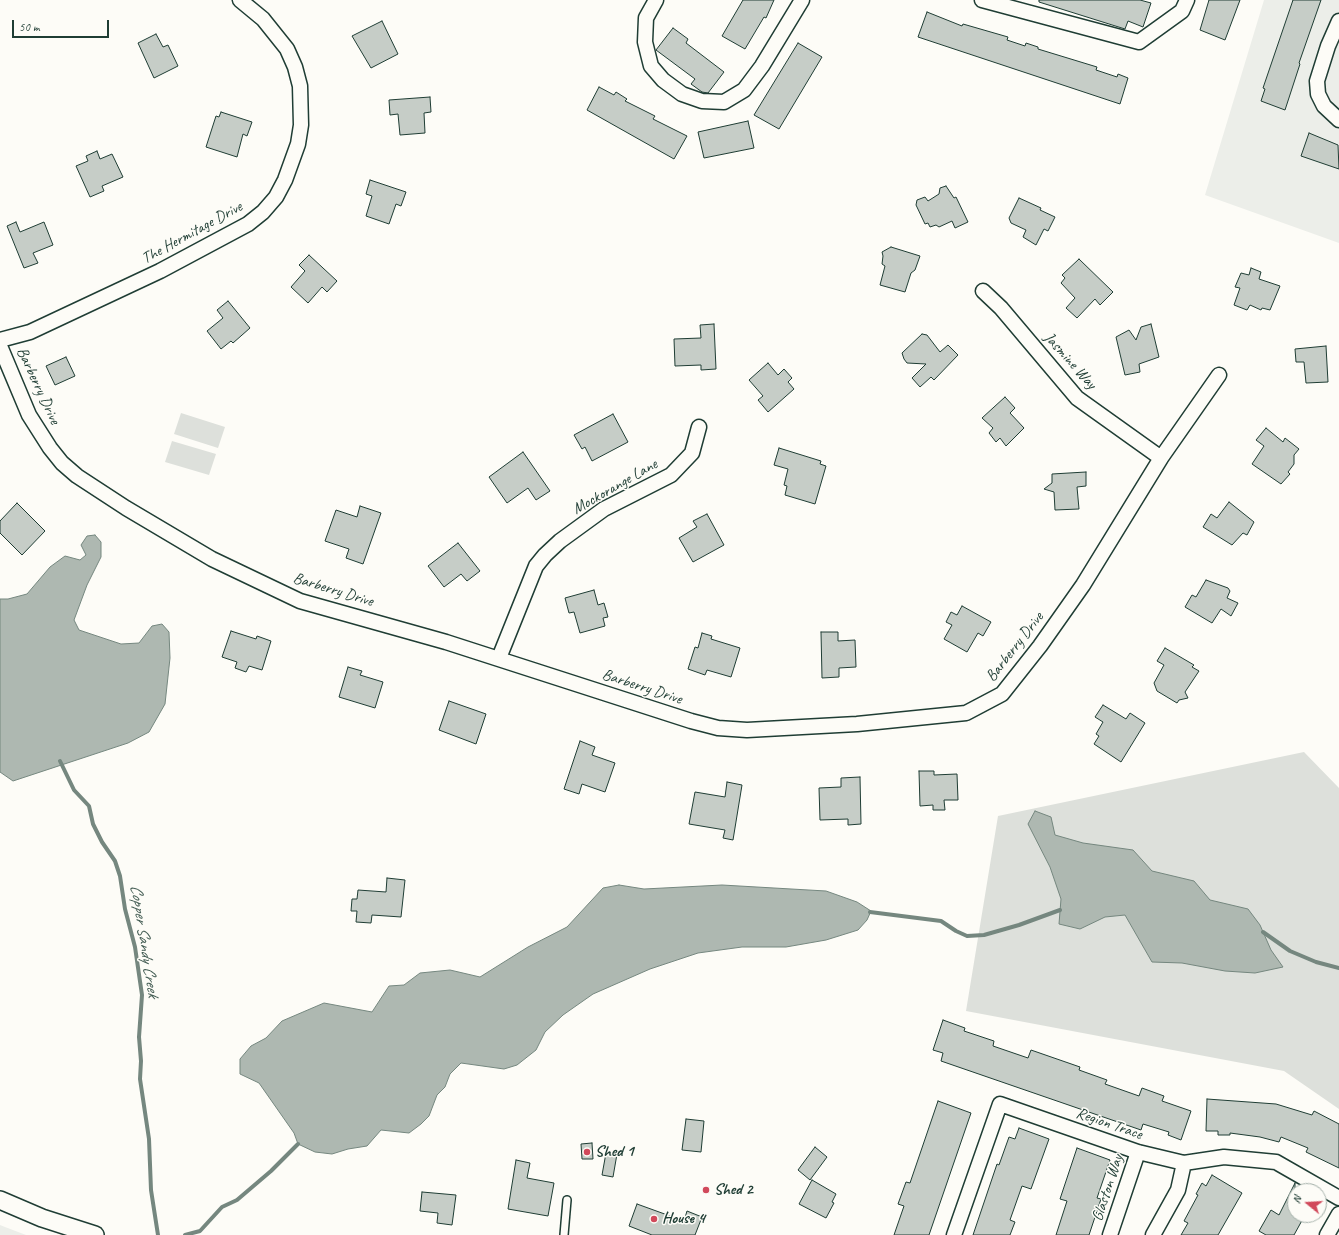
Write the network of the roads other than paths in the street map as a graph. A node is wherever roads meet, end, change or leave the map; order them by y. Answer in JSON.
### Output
{"nodes":[{"id":1,"x":240,"y":0,"type":"edge"},
{"id":2,"x":656,"y":0,"type":"edge"},
{"id":3,"x":802,"y":0,"type":"edge"},
{"id":4,"x":982,"y":0,"type":"edge"},
{"id":5,"x":1187,"y":0,"type":"edge"},
{"id":6,"x":1339,"y":21,"type":"edge"},
{"id":7,"x":1339,"y":120,"type":"edge"},
{"id":8,"x":983,"y":291,"type":"dead end"},
{"id":9,"x":0,"y":340,"type":"edge"},
{"id":10,"x":0,"y":346,"type":"edge"},
{"id":11,"x":1219,"y":375,"type":"dead end"},
{"id":12,"x":699,"y":427,"type":"dead end"},
{"id":13,"x":1161,"y":458,"type":"junction"},
{"id":14,"x":499,"y":658,"type":"junction"},
{"id":15,"x":1138,"y":1152,"type":"junction"},
{"id":16,"x":1184,"y":1163,"type":"junction"},
{"id":17,"x":1339,"y":1198,"type":"edge"},
{"id":18,"x":0,"y":1200,"type":"edge"},
{"id":19,"x":567,"y":1200,"type":"dead end"},
{"id":20,"x":1339,"y":1214,"type":"edge"},
{"id":21,"x":95,"y":1235,"type":"edge"},
{"id":22,"x":564,"y":1235,"type":"edge"},
{"id":23,"x":954,"y":1235,"type":"edge"},
{"id":24,"x":1110,"y":1235,"type":"edge"},
{"id":25,"x":1153,"y":1235,"type":"edge"},
{"id":26,"x":1327,"y":1235,"type":"edge"}],
"edges":[{"from":1,"to":9,"type":"street","name":"The Hermitage Drive"},
{"from":2,"to":3,"type":"street"},
{"from":4,"to":5,"type":"street"},
{"from":6,"to":7,"type":"street"},
{"from":8,"to":13,"type":"street","name":"Jasmine Way"},
{"from":10,"to":14,"type":"street","name":"Barberry Drive"},
{"from":11,"to":13,"type":"street","name":"Barberry Drive"},
{"from":12,"to":14,"type":"street","name":"Mockorange Lane"},
{"from":13,"to":14,"type":"street","name":"Barberry Drive"},
{"from":15,"to":16,"type":"street","name":"Region Trace"},
{"from":15,"to":23,"type":"street","name":"Region Trace"},
{"from":15,"to":24,"type":"street","name":"Glaston Way"},
{"from":16,"to":17,"type":"street","name":"Region Trace"},
{"from":16,"to":25,"type":"street"},
{"from":18,"to":21,"type":"street"},
{"from":19,"to":22,"type":"lane"},
{"from":20,"to":26,"type":"street"}]}
